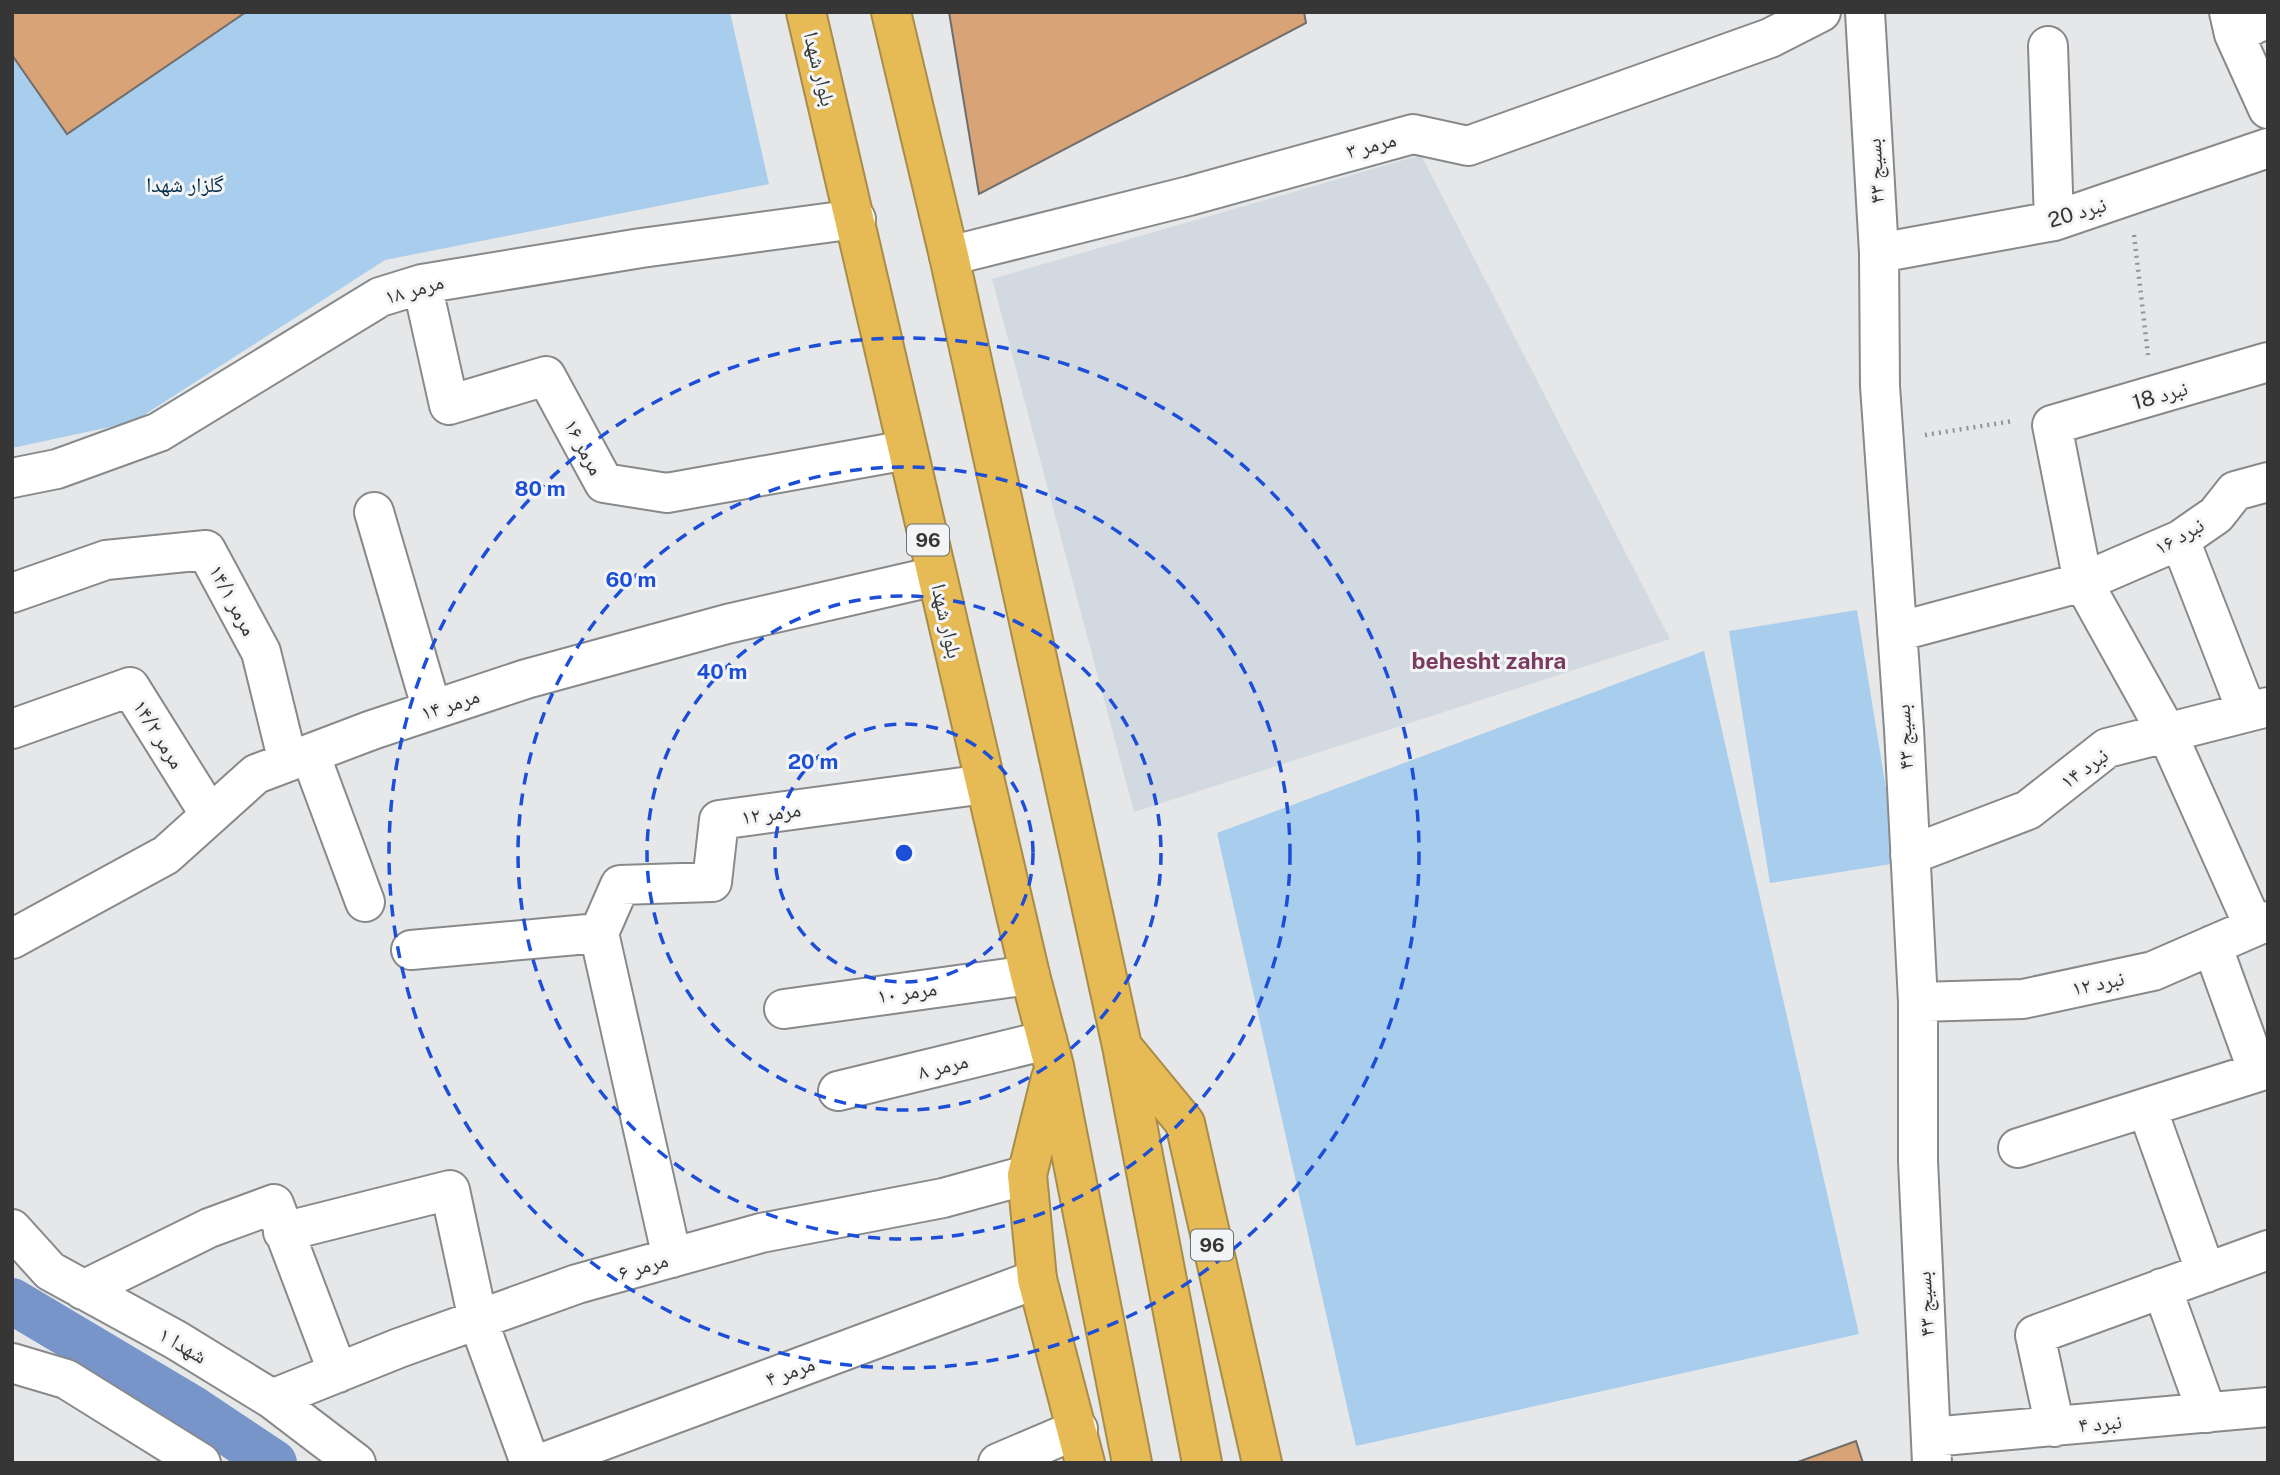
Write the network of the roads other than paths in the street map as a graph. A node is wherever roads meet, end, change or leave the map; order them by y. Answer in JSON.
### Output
{"nodes":[{"id":1,"x":806,"y":12,"type":"edge"},
{"id":2,"x":891,"y":12,"type":"edge"},
{"id":3,"x":1821,"y":12,"type":"edge"},
{"id":4,"x":1865,"y":12,"type":"edge"},
{"id":5,"x":2268,"y":18,"type":"edge"},
{"id":6,"x":2232,"y":23,"type":"edge"},
{"id":7,"x":2048,"y":46,"type":"dead end"},
{"id":8,"x":2268,"y":109,"type":"edge"},
{"id":9,"x":2268,"y":148,"type":"edge"},
{"id":10,"x":856,"y":219,"type":"junction"},
{"id":11,"x":2054,"y":221,"type":"junction"},
{"id":12,"x":1879,"y":253,"type":"junction"},
{"id":13,"x":949,"y":256,"type":"junction"},
{"id":14,"x":422,"y":284,"type":"junction"},
{"id":15,"x":2268,"y":362,"type":"edge"},
{"id":16,"x":907,"y":450,"type":"junction"},
{"id":17,"x":12,"y":478,"type":"edge"},
{"id":18,"x":2268,"y":482,"type":"edge"},
{"id":19,"x":374,"y":512,"type":"dead end"},
{"id":20,"x":2180,"y":540,"type":"junction"},
{"id":21,"x":936,"y":576,"type":"junction"},
{"id":22,"x":2083,"y":582,"type":"junction"},
{"id":23,"x":12,"y":593,"type":"edge"},
{"id":24,"x":1898,"y":632,"type":"junction"},
{"id":25,"x":2258,"y":709,"type":"edge"},
{"id":26,"x":432,"y":710,"type":"junction"},
{"id":27,"x":12,"y":729,"type":"edge"},
{"id":28,"x":2167,"y":733,"type":"junction"},
{"id":29,"x":299,"y":758,"type":"junction"},
{"id":30,"x":985,"y":784,"type":"junction"},
{"id":31,"x":210,"y":815,"type":"junction"},
{"id":32,"x":1910,"y":855,"type":"junction"},
{"id":33,"x":365,"y":902,"type":"dead end"},
{"id":34,"x":2261,"y":924,"type":"edge"},
{"id":35,"x":599,"y":933,"type":"junction"},
{"id":36,"x":12,"y":939,"type":"edge"},
{"id":37,"x":2212,"y":945,"type":"junction"},
{"id":38,"x":411,"y":950,"type":"dead end"},
{"id":39,"x":1030,"y":975,"type":"junction"},
{"id":40,"x":1918,"y":1002,"type":"junction"},
{"id":41,"x":784,"y":1009,"type":"dead end"},
{"id":42,"x":1122,"y":1046,"type":"junction"},
{"id":43,"x":1050,"y":1053,"type":"junction"},
{"id":44,"x":2263,"y":1071,"type":"edge"},
{"id":45,"x":838,"y":1091,"type":"dead end"},
{"id":46,"x":2147,"y":1108,"type":"junction"},
{"id":47,"x":2018,"y":1149,"type":"dead end"},
{"id":48,"x":1027,"y":1175,"type":"junction"},
{"id":49,"x":12,"y":1229,"type":"edge"},
{"id":50,"x":283,"y":1232,"type":"junction"},
{"id":51,"x":2266,"y":1256,"type":"edge"},
{"id":52,"x":672,"y":1258,"type":"junction"},
{"id":53,"x":2206,"y":1273,"type":"junction"},
{"id":54,"x":1037,"y":1279,"type":"junction"},
{"id":55,"x":2162,"y":1288,"type":"junction"},
{"id":56,"x":83,"y":1290,"type":"junction"},
{"id":57,"x":478,"y":1320,"type":"junction"},
{"id":58,"x":12,"y":1363,"type":"edge"},
{"id":59,"x":338,"y":1373,"type":"junction"},
{"id":60,"x":272,"y":1399,"type":"junction"},
{"id":61,"x":2268,"y":1407,"type":"edge"},
{"id":62,"x":2207,"y":1413,"type":"junction"},
{"id":63,"x":2055,"y":1427,"type":"junction"},
{"id":64,"x":1081,"y":1446,"type":"edge"},
{"id":65,"x":1932,"y":1450,"type":"edge"},
{"id":66,"x":201,"y":1463,"type":"edge"},
{"id":67,"x":356,"y":1463,"type":"edge"},
{"id":68,"x":530,"y":1463,"type":"edge"},
{"id":69,"x":542,"y":1463,"type":"edge"},
{"id":70,"x":998,"y":1463,"type":"edge"},
{"id":71,"x":1132,"y":1463,"type":"edge"},
{"id":72,"x":1202,"y":1463,"type":"edge"},
{"id":73,"x":1262,"y":1463,"type":"edge"}],
"edges":[{"from":1,"to":10,"type":"highway","name":"بلوار شهدا","number":"96"},
{"from":2,"to":13,"type":"highway","number":"96"},
{"from":3,"to":13,"type":"street","name":"مرمر ۳"},
{"from":4,"to":12,"type":"street","name":"بسیج ۴۳"},
{"from":5,"to":6,"type":"street"},
{"from":6,"to":8,"type":"street"},
{"from":7,"to":11,"type":"street"},
{"from":9,"to":11,"type":"street","name":"نبرد 20"},
{"from":10,"to":14,"type":"street","name":"مرمر ۱۸"},
{"from":10,"to":16,"type":"highway","name":"بلوار شهدا","number":"96"},
{"from":11,"to":12,"type":"street","name":"نبرد 20"},
{"from":12,"to":24,"type":"street","name":"بسیج ۴۳"},
{"from":13,"to":42,"type":"highway","number":"96"},
{"from":14,"to":16,"type":"street","name":"مرمر ۱۶"},
{"from":14,"to":17,"type":"street","name":"مرمر ۱۸"},
{"from":15,"to":22,"type":"street","name":"نبرد 18"},
{"from":16,"to":21,"type":"highway","name":"بلوار شهدا","number":"96"},
{"from":18,"to":20,"type":"street","name":"نبرد ۱۶"},
{"from":19,"to":26,"type":"street"},
{"from":20,"to":22,"type":"street","name":"نبرد ۱۶"},
{"from":20,"to":25,"type":"street"},
{"from":21,"to":26,"type":"street","name":"مرمر ۱۴"},
{"from":21,"to":30,"type":"highway","name":"بلوار شهدا","number":"96"},
{"from":22,"to":24,"type":"street","name":"نبرد ۱۶"},
{"from":22,"to":28,"type":"street"},
{"from":23,"to":29,"type":"street","name":"مرمر ۱۴/۱"},
{"from":24,"to":32,"type":"street","name":"بسیج ۴۳"},
{"from":25,"to":28,"type":"street","name":"نبرد ۱۴"},
{"from":26,"to":29,"type":"street","name":"مرمر ۱۴"},
{"from":27,"to":31,"type":"street","name":"مرمر ۱۴/۲"},
{"from":28,"to":32,"type":"street","name":"نبرد ۱۴"},
{"from":28,"to":34,"type":"street"},
{"from":29,"to":31,"type":"street","name":"مرمر ۱۴"},
{"from":29,"to":33,"type":"street"},
{"from":30,"to":35,"type":"street","name":"مرمر ۱۲"},
{"from":30,"to":39,"type":"highway","name":"بلوار شهدا","number":"96"},
{"from":31,"to":36,"type":"street","name":"مرمر ۱۴"},
{"from":32,"to":40,"type":"street","name":"بسیج ۴۳"},
{"from":34,"to":37,"type":"street","name":"نبرد ۱۲"},
{"from":35,"to":38,"type":"street"},
{"from":35,"to":52,"type":"street"},
{"from":37,"to":40,"type":"street","name":"نبرد ۱۲"},
{"from":37,"to":44,"type":"street"},
{"from":39,"to":41,"type":"street","name":"مرمر ۱۰"},
{"from":39,"to":43,"type":"highway","name":"بلوار شهدا","number":"96"},
{"from":40,"to":65,"type":"street","name":"بسیج ۴۳"},
{"from":42,"to":72,"type":"highway"},
{"from":42,"to":73,"type":"highway","number":"96"},
{"from":43,"to":45,"type":"street","name":"مرمر ۸"},
{"from":43,"to":48,"type":"highway","number":"96"},
{"from":43,"to":71,"type":"highway","name":"بلوار شهدا"},
{"from":44,"to":46,"type":"street"},
{"from":46,"to":47,"type":"street"},
{"from":46,"to":53,"type":"street"},
{"from":48,"to":52,"type":"street","name":"مرمر ۶"},
{"from":48,"to":54,"type":"highway","number":"96"},
{"from":49,"to":56,"type":"street","name":"شهدا ۱"},
{"from":50,"to":56,"type":"street"},
{"from":50,"to":57,"type":"street"},
{"from":50,"to":59,"type":"street"},
{"from":51,"to":53,"type":"street"},
{"from":52,"to":57,"type":"street","name":"مرمر ۶"},
{"from":53,"to":55,"type":"street"},
{"from":54,"to":64,"type":"highway","number":"96"},
{"from":54,"to":69,"type":"street","name":"مرمر ۴"},
{"from":55,"to":62,"type":"street"},
{"from":55,"to":63,"type":"street"},
{"from":56,"to":60,"type":"street","name":"شهدا ۱"},
{"from":57,"to":59,"type":"street","name":"مرمر ۶"},
{"from":57,"to":68,"type":"street"},
{"from":58,"to":66,"type":"street"},
{"from":59,"to":60,"type":"street","name":"مرمر ۶"},
{"from":60,"to":67,"type":"street","name":"شهدا ۱"},
{"from":61,"to":62,"type":"street","name":"نبرد ۴"},
{"from":62,"to":63,"type":"street","name":"نبرد ۴"},
{"from":63,"to":65,"type":"street","name":"نبرد ۴"},
{"from":64,"to":70,"type":"street"}]}
